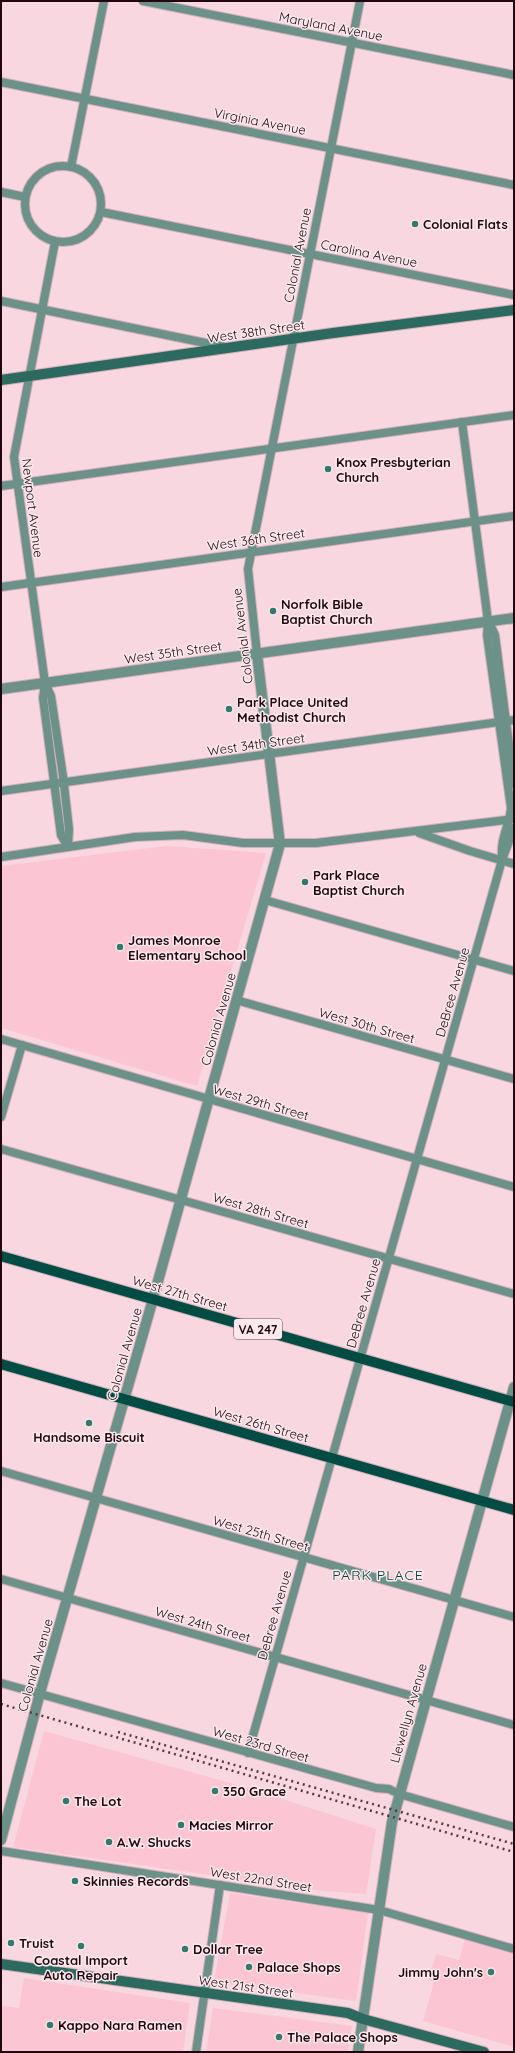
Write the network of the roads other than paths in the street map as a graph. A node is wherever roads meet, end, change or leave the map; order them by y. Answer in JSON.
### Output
{"nodes":[{"id":1,"x":104,"y":1,"type":"edge"},
{"id":2,"x":142,"y":1,"type":"edge"},
{"id":3,"x":360,"y":1,"type":"edge"},
{"id":4,"x":352,"y":42,"type":"junction"},
{"id":5,"x":514,"y":75,"type":"edge"},
{"id":6,"x":1,"y":82,"type":"edge"},
{"id":7,"x":84,"y":99,"type":"junction"},
{"id":8,"x":330,"y":148,"type":"junction"},
{"id":9,"x":71,"y":167,"type":"junction"},
{"id":10,"x":514,"y":185,"type":"edge"},
{"id":11,"x":1,"y":192,"type":"edge"},
{"id":12,"x":25,"y":197,"type":"junction"},
{"id":13,"x":101,"y":212,"type":"junction"},
{"id":14,"x":55,"y":242,"type":"junction"},
{"id":15,"x":310,"y":254,"type":"junction"},
{"id":16,"x":514,"y":296,"type":"edge"},
{"id":17,"x":1,"y":301,"type":"edge"},
{"id":18,"x":43,"y":310,"type":"junction"},
{"id":19,"x":514,"y":310,"type":"edge"},
{"id":20,"x":293,"y":339,"type":"junction"},
{"id":21,"x":232,"y":348,"type":"junction"},
{"id":22,"x":29,"y":376,"type":"junction"},
{"id":23,"x":1,"y":380,"type":"edge"},
{"id":24,"x":514,"y":415,"type":"edge"},
{"id":25,"x":462,"y":422,"type":"junction"},
{"id":26,"x":272,"y":448,"type":"junction"},
{"id":27,"x":18,"y":484,"type":"junction"},
{"id":28,"x":1,"y":486,"type":"edge"},
{"id":29,"x":514,"y":516,"type":"edge"},
{"id":30,"x":475,"y":521,"type":"junction"},
{"id":31,"x":251,"y":552,"type":"junction"},
{"id":32,"x":31,"y":583,"type":"junction"},
{"id":33,"x":1,"y":587,"type":"edge"},
{"id":34,"x":514,"y":618,"type":"edge"},
{"id":35,"x":488,"y":621,"type":"junction"},
{"id":36,"x":257,"y":654,"type":"junction"},
{"id":37,"x":45,"y":683,"type":"junction"},
{"id":38,"x":1,"y":689,"type":"edge"},
{"id":39,"x":507,"y":722,"type":"edge"},
{"id":40,"x":270,"y":754,"type":"junction"},
{"id":41,"x":64,"y":783,"type":"junction"},
{"id":42,"x":54,"y":784,"type":"junction"},
{"id":43,"x":514,"y":784,"type":"edge"},
{"id":44,"x":1,"y":791,"type":"edge"},
{"id":45,"x":512,"y":819,"type":"edge"},
{"id":46,"x":514,"y":828,"type":"edge"},
{"id":47,"x":416,"y":832,"type":"junction"},
{"id":48,"x":280,"y":844,"type":"junction"},
{"id":49,"x":68,"y":847,"type":"junction"},
{"id":50,"x":1,"y":856,"type":"edge"},
{"id":51,"x":502,"y":860,"type":"junction"},
{"id":52,"x":514,"y":864,"type":"edge"},
{"id":53,"x":265,"y":900,"type":"junction"},
{"id":54,"x":473,"y":960,"type":"junction"},
{"id":55,"x":514,"y":972,"type":"edge"},
{"id":56,"x":236,"y":1000,"type":"junction"},
{"id":57,"x":1,"y":1039,"type":"edge"},
{"id":58,"x":22,"y":1045,"type":"junction"},
{"id":59,"x":445,"y":1060,"type":"junction"},
{"id":60,"x":514,"y":1079,"type":"edge"},
{"id":61,"x":208,"y":1099,"type":"junction"},
{"id":62,"x":1,"y":1117,"type":"edge"},
{"id":63,"x":1,"y":1149,"type":"edge"},
{"id":64,"x":416,"y":1159,"type":"junction"},
{"id":65,"x":514,"y":1187,"type":"edge"},
{"id":66,"x":180,"y":1200,"type":"junction"},
{"id":67,"x":1,"y":1256,"type":"edge"},
{"id":68,"x":388,"y":1258,"type":"junction"},
{"id":69,"x":514,"y":1294,"type":"edge"},
{"id":70,"x":153,"y":1299,"type":"junction"},
{"id":71,"x":360,"y":1358,"type":"junction"},
{"id":72,"x":1,"y":1364,"type":"edge"},
{"id":73,"x":514,"y":1387,"type":"edge"},
{"id":74,"x":124,"y":1399,"type":"junction"},
{"id":75,"x":512,"y":1402,"type":"edge"},
{"id":76,"x":331,"y":1458,"type":"junction"},
{"id":77,"x":1,"y":1471,"type":"edge"},
{"id":78,"x":96,"y":1498,"type":"junction"},
{"id":79,"x":482,"y":1500,"type":"junction"},
{"id":80,"x":514,"y":1510,"type":"edge"},
{"id":81,"x":303,"y":1557,"type":"junction"},
{"id":82,"x":1,"y":1579,"type":"edge"},
{"id":83,"x":68,"y":1598,"type":"junction"},
{"id":84,"x":454,"y":1600,"type":"junction"},
{"id":85,"x":514,"y":1617,"type":"edge"},
{"id":86,"x":275,"y":1657,"type":"junction"},
{"id":87,"x":1,"y":1683,"type":"edge"},
{"id":88,"x":40,"y":1692,"type":"junction"},
{"id":89,"x":426,"y":1699,"type":"junction"},
{"id":90,"x":514,"y":1725,"type":"edge"},
{"id":91,"x":248,"y":1753,"type":"junction"},
{"id":92,"x":399,"y":1794,"type":"junction"},
{"id":93,"x":514,"y":1827,"type":"edge"},
{"id":94,"x":1,"y":1840,"type":"edge"},
{"id":95,"x":1,"y":1851,"type":"edge"},
{"id":96,"x":220,"y":1885,"type":"junction"},
{"id":97,"x":378,"y":1910,"type":"junction"},
{"id":98,"x":514,"y":1949,"type":"edge"},
{"id":99,"x":1,"y":1964,"type":"edge"},
{"id":100,"x":203,"y":1993,"type":"junction"},
{"id":101,"x":363,"y":2019,"type":"junction"},
{"id":102,"x":196,"y":2052,"type":"edge"},
{"id":103,"x":358,"y":2052,"type":"edge"},
{"id":104,"x":484,"y":2052,"type":"edge"}],
"edges":[{"from":1,"to":7,"type":"street"},
{"from":2,"to":4,"type":"street","name":"Maryland Avenue"},
{"from":3,"to":4,"type":"street","name":"Colonial Avenue"},
{"from":4,"to":5,"type":"street","name":"Maryland Avenue"},
{"from":4,"to":8,"type":"street","name":"Colonial Avenue"},
{"from":6,"to":7,"type":"street","name":"Virginia Avenue"},
{"from":7,"to":8,"type":"street","name":"Virginia Avenue"},
{"from":7,"to":9,"type":"street"},
{"from":8,"to":10,"type":"street","name":"Virginia Avenue"},
{"from":8,"to":15,"type":"street","name":"Colonial Avenue"},
{"from":9,"to":12,"type":"street"},
{"from":9,"to":13,"type":"street"},
{"from":11,"to":12,"type":"street"},
{"from":12,"to":14,"type":"street"},
{"from":13,"to":14,"type":"street"},
{"from":13,"to":15,"type":"street","name":"Carolina Avenue"},
{"from":14,"to":18,"type":"street","name":"Newport Avenue"},
{"from":15,"to":16,"type":"street","name":"Carolina Avenue"},
{"from":15,"to":20,"type":"street","name":"Colonial Avenue"},
{"from":17,"to":18,"type":"street"},
{"from":18,"to":21,"type":"street"},
{"from":18,"to":22,"type":"street","name":"Newport Avenue"},
{"from":19,"to":20,"type":"main road","name":"West 38th Street"},
{"from":20,"to":21,"type":"main road","name":"West 38th Street"},
{"from":20,"to":26,"type":"street","name":"Colonial Avenue"},
{"from":21,"to":22,"type":"main road","name":"West 38th Street"},
{"from":22,"to":23,"type":"main road","name":"West 38th Street"},
{"from":22,"to":27,"type":"street","name":"Newport Avenue"},
{"from":24,"to":25,"type":"street"},
{"from":25,"to":26,"type":"street"},
{"from":25,"to":30,"type":"street","name":"DeBree Avenue"},
{"from":26,"to":27,"type":"street"},
{"from":26,"to":31,"type":"street","name":"Colonial Avenue"},
{"from":27,"to":28,"type":"street"},
{"from":27,"to":32,"type":"street","name":"Newport Avenue"},
{"from":29,"to":30,"type":"street","name":"West 36th Street"},
{"from":30,"to":31,"type":"street","name":"West 36th Street"},
{"from":30,"to":35,"type":"street","name":"DeBree Avenue"},
{"from":31,"to":32,"type":"street","name":"West 36th Street"},
{"from":31,"to":36,"type":"street","name":"Colonial Avenue"},
{"from":32,"to":33,"type":"street","name":"West 36th Street"},
{"from":32,"to":37,"type":"street","name":"Newport Avenue"},
{"from":34,"to":35,"type":"street","name":"West 35th Street"},
{"from":35,"to":36,"type":"street","name":"West 35th Street"},
{"from":35,"to":39,"type":"street","name":"DeBree Avenue"},
{"from":36,"to":37,"type":"street","name":"West 35th Street"},
{"from":36,"to":40,"type":"street","name":"Colonial Avenue"},
{"from":37,"to":38,"type":"street","name":"West 35th Street"},
{"from":37,"to":41,"type":"street","name":"Newport Avenue"},
{"from":37,"to":42,"type":"street","name":"Newport Avenue"},
{"from":39,"to":40,"type":"street","name":"West 34th Street"},
{"from":39,"to":43,"type":"street","name":"DeBree Avenue"},
{"from":39,"to":45,"type":"street","name":"DeBree Avenue"},
{"from":40,"to":41,"type":"street","name":"West 34th Street"},
{"from":40,"to":48,"type":"street","name":"Colonial Avenue"},
{"from":41,"to":42,"type":"street","name":"West 34th Street"},
{"from":41,"to":49,"type":"street","name":"Newport Avenue"},
{"from":42,"to":44,"type":"street","name":"West 34th Street"},
{"from":42,"to":49,"type":"street","name":"Newport Avenue"},
{"from":45,"to":47,"type":"street"},
{"from":45,"to":51,"type":"street","name":"DeBree Avenue"},
{"from":46,"to":51,"type":"street","name":"DeBree Avenue"},
{"from":47,"to":48,"type":"street"},
{"from":47,"to":51,"type":"street"},
{"from":48,"to":49,"type":"street"},
{"from":48,"to":53,"type":"street","name":"Colonial Avenue"},
{"from":49,"to":50,"type":"street"},
{"from":51,"to":52,"type":"street"},
{"from":51,"to":54,"type":"street","name":"DeBree Avenue"},
{"from":53,"to":54,"type":"street"},
{"from":53,"to":56,"type":"street","name":"Colonial Avenue"},
{"from":54,"to":55,"type":"street"},
{"from":54,"to":59,"type":"street","name":"DeBree Avenue"},
{"from":56,"to":59,"type":"street","name":"West 30th Street"},
{"from":56,"to":61,"type":"street","name":"Colonial Avenue"},
{"from":57,"to":58,"type":"street","name":"West 29th Street"},
{"from":58,"to":61,"type":"street","name":"West 29th Street"},
{"from":58,"to":62,"type":"street"},
{"from":59,"to":60,"type":"street","name":"West 30th Street"},
{"from":59,"to":64,"type":"street","name":"DeBree Avenue"},
{"from":61,"to":64,"type":"street","name":"West 29th Street"},
{"from":61,"to":66,"type":"street","name":"Colonial Avenue"},
{"from":63,"to":66,"type":"street","name":"West 28th Street"},
{"from":64,"to":65,"type":"street","name":"West 29th Street"},
{"from":64,"to":68,"type":"street","name":"DeBree Avenue"},
{"from":66,"to":68,"type":"street","name":"West 28th Street"},
{"from":66,"to":70,"type":"street","name":"Colonial Avenue"},
{"from":67,"to":70,"type":"main road","name":"West 27th Street","number":"VA 247"},
{"from":68,"to":69,"type":"street","name":"West 28th Street"},
{"from":68,"to":71,"type":"street","name":"DeBree Avenue"},
{"from":70,"to":71,"type":"main road","name":"West 27th Street","number":"VA 247"},
{"from":70,"to":74,"type":"street","name":"Colonial Avenue"},
{"from":71,"to":75,"type":"main road","name":"West 27th Street","number":"VA 247"},
{"from":71,"to":76,"type":"street","name":"DeBree Avenue"},
{"from":72,"to":74,"type":"main road","name":"West 26th Street"},
{"from":73,"to":75,"type":"street","name":"Llewellyn Avenue"},
{"from":74,"to":76,"type":"main road","name":"West 26th Street"},
{"from":74,"to":78,"type":"street","name":"Colonial Avenue"},
{"from":75,"to":79,"type":"street","name":"Llewellyn Avenue"},
{"from":76,"to":79,"type":"main road","name":"West 26th Street"},
{"from":76,"to":81,"type":"street","name":"DeBree Avenue"},
{"from":77,"to":78,"type":"street","name":"West 25th Street"},
{"from":78,"to":81,"type":"street","name":"West 25th Street"},
{"from":78,"to":83,"type":"street","name":"Colonial Avenue"},
{"from":79,"to":80,"type":"main road","name":"West 26th Street"},
{"from":79,"to":84,"type":"street","name":"Llewellyn Avenue"},
{"from":81,"to":84,"type":"street","name":"West 25th Street"},
{"from":81,"to":86,"type":"street","name":"DeBree Avenue"},
{"from":82,"to":83,"type":"street","name":"West 24th Street"},
{"from":83,"to":86,"type":"street","name":"West 24th Street"},
{"from":83,"to":88,"type":"street","name":"Colonial Avenue"},
{"from":84,"to":85,"type":"street","name":"West 25th Street"},
{"from":84,"to":89,"type":"street","name":"Llewellyn Avenue"},
{"from":86,"to":89,"type":"street","name":"West 24th Street"},
{"from":86,"to":91,"type":"street","name":"DeBree Avenue"},
{"from":87,"to":88,"type":"street","name":"West 23rd Street"},
{"from":88,"to":91,"type":"street","name":"West 23rd Street"},
{"from":88,"to":94,"type":"street","name":"Colonial Avenue"},
{"from":89,"to":90,"type":"street","name":"West 24th Street"},
{"from":89,"to":92,"type":"street","name":"Llewellyn Avenue"},
{"from":91,"to":92,"type":"street","name":"West 23rd Street"},
{"from":92,"to":93,"type":"street","name":"West 23rd Street"},
{"from":92,"to":97,"type":"street","name":"Llewellyn Avenue"},
{"from":95,"to":96,"type":"street","name":"West 22nd Street"},
{"from":96,"to":97,"type":"street","name":"West 22nd Street"},
{"from":96,"to":100,"type":"street"},
{"from":97,"to":98,"type":"street","name":"West 22nd Street"},
{"from":97,"to":101,"type":"street","name":"Llewellyn Avenue"},
{"from":99,"to":100,"type":"main road","name":"West 21st Street"},
{"from":100,"to":101,"type":"main road","name":"West 21st Street"},
{"from":100,"to":102,"type":"street"},
{"from":101,"to":103,"type":"street","name":"Llewellyn Avenue"},
{"from":101,"to":104,"type":"main road","name":"West 21st Street"}]}
